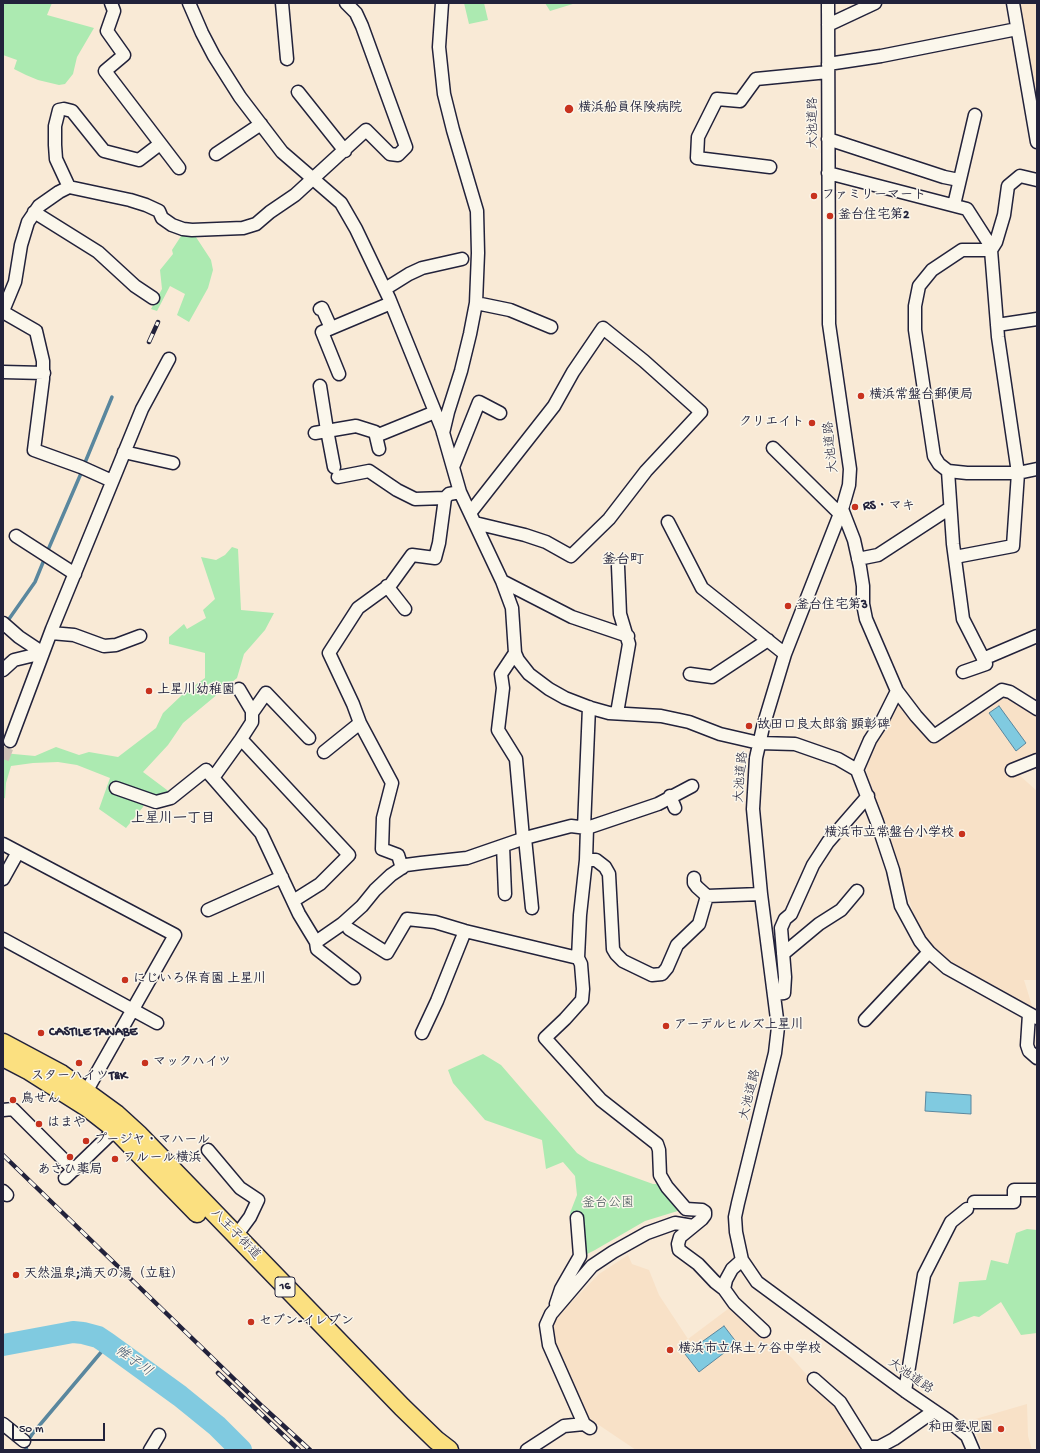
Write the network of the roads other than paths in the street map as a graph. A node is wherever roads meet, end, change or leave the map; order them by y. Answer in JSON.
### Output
{"nodes":[{"id":1,"x":111,"y":3,"type":"edge"},
{"id":2,"x":188,"y":3,"type":"edge"},
{"id":3,"x":282,"y":3,"type":"edge"},
{"id":4,"x":346,"y":3,"type":"edge"},
{"id":5,"x":442,"y":3,"type":"edge"},
{"id":6,"x":828,"y":3,"type":"edge"},
{"id":7,"x":875,"y":3,"type":"edge"},
{"id":8,"x":1013,"y":3,"type":"edge"},
{"id":9,"x":828,"y":25,"type":"junction"},
{"id":10,"x":1017,"y":30,"type":"junction"},
{"id":11,"x":288,"y":60,"type":"dead end"},
{"id":12,"x":828,"y":68,"type":"junction"},
{"id":13,"x":298,"y":92,"type":"dead end"},
{"id":14,"x":975,"y":115,"type":"dead end"},
{"id":15,"x":261,"y":124,"type":"junction"},
{"id":16,"x":828,"y":139,"type":"junction"},
{"id":17,"x":1037,"y":142,"type":"edge"},
{"id":18,"x":160,"y":144,"type":"junction"},
{"id":19,"x":345,"y":151,"type":"junction"},
{"id":20,"x":216,"y":154,"type":"dead end"},
{"id":21,"x":770,"y":166,"type":"dead end"},
{"id":22,"x":179,"y":168,"type":"dead end"},
{"id":23,"x":828,"y":173,"type":"junction"},
{"id":24,"x":314,"y":179,"type":"junction"},
{"id":25,"x":960,"y":180,"type":"junction"},
{"id":26,"x":1037,"y":180,"type":"edge"},
{"id":27,"x":69,"y":188,"type":"junction"},
{"id":28,"x":954,"y":205,"type":"junction"},
{"id":29,"x":34,"y":212,"type":"junction"},
{"id":30,"x":991,"y":249,"type":"junction"},
{"id":31,"x":462,"y":258,"type":"dead end"},
{"id":32,"x":385,"y":289,"type":"junction"},
{"id":33,"x":153,"y":298,"type":"dead end"},
{"id":34,"x":391,"y":303,"type":"junction"},
{"id":35,"x":476,"y":303,"type":"junction"},
{"id":36,"x":320,"y":309,"type":"dead end"},
{"id":37,"x":3,"y":312,"type":"edge"},
{"id":38,"x":1037,"y":319,"type":"edge"},
{"id":39,"x":997,"y":325,"type":"junction"},
{"id":40,"x":551,"y":327,"type":"dead end"},
{"id":41,"x":331,"y":328,"type":"junction"},
{"id":42,"x":169,"y":359,"type":"dead end"},
{"id":43,"x":3,"y":372,"type":"edge"},
{"id":44,"x":44,"y":373,"type":"junction"},
{"id":45,"x":339,"y":374,"type":"dead end"},
{"id":46,"x":320,"y":386,"type":"dead end"},
{"id":47,"x":435,"y":412,"type":"junction"},
{"id":48,"x":500,"y":413,"type":"dead end"},
{"id":49,"x":321,"y":432,"type":"junction"},
{"id":50,"x":443,"y":433,"type":"junction"},
{"id":51,"x":376,"y":436,"type":"junction"},
{"id":52,"x":773,"y":448,"type":"dead end"},
{"id":53,"x":379,"y":449,"type":"dead end"},
{"id":54,"x":124,"y":452,"type":"junction"},
{"id":55,"x":173,"y":463,"type":"dead end"},
{"id":56,"x":453,"y":467,"type":"junction"},
{"id":57,"x":1037,"y":469,"type":"edge"},
{"id":58,"x":948,"y":471,"type":"junction"},
{"id":59,"x":1018,"y":473,"type":"junction"},
{"id":60,"x":112,"y":482,"type":"junction"},
{"id":61,"x":460,"y":492,"type":"junction"},
{"id":62,"x":445,"y":498,"type":"junction"},
{"id":63,"x":950,"y":508,"type":"junction"},
{"id":64,"x":841,"y":511,"type":"junction"},
{"id":65,"x":472,"y":518,"type":"junction"},
{"id":66,"x":668,"y":522,"type":"dead end"},
{"id":67,"x":16,"y":536,"type":"dead end"},
{"id":68,"x":955,"y":557,"type":"junction"},
{"id":69,"x":858,"y":559,"type":"junction"},
{"id":70,"x":618,"y":566,"type":"dead end"},
{"id":71,"x":75,"y":574,"type":"junction"},
{"id":72,"x":502,"y":581,"type":"junction"},
{"id":73,"x":387,"y":586,"type":"junction"},
{"id":74,"x":406,"y":609,"type":"dead end"},
{"id":75,"x":3,"y":623,"type":"edge"},
{"id":76,"x":51,"y":633,"type":"junction"},
{"id":77,"x":140,"y":636,"type":"dead end"},
{"id":78,"x":628,"y":636,"type":"junction"},
{"id":79,"x":1037,"y":636,"type":"edge"},
{"id":80,"x":768,"y":640,"type":"junction"},
{"id":81,"x":43,"y":653,"type":"junction"},
{"id":82,"x":515,"y":653,"type":"junction"},
{"id":83,"x":785,"y":654,"type":"junction"},
{"id":84,"x":984,"y":659,"type":"junction"},
{"id":85,"x":3,"y":670,"type":"edge"},
{"id":86,"x":963,"y":672,"type":"dead end"},
{"id":87,"x":690,"y":674,"type":"dead end"},
{"id":88,"x":239,"y":689,"type":"dead end"},
{"id":89,"x":897,"y":691,"type":"junction"},
{"id":90,"x":589,"y":707,"type":"junction"},
{"id":91,"x":1037,"y":709,"type":"edge"},
{"id":92,"x":252,"y":713,"type":"junction"},
{"id":93,"x":617,"y":713,"type":"junction"},
{"id":94,"x":360,"y":723,"type":"junction"},
{"id":95,"x":308,"y":738,"type":"dead end"},
{"id":96,"x":241,"y":739,"type":"junction"},
{"id":97,"x":10,"y":741,"type":"tunnel mouth"},
{"id":98,"x":759,"y":743,"type":"junction"},
{"id":99,"x":324,"y":752,"type":"dead end"},
{"id":100,"x":1037,"y":760,"type":"edge"},
{"id":101,"x":857,"y":770,"type":"junction"},
{"id":102,"x":1012,"y":770,"type":"dead end"},
{"id":103,"x":213,"y":778,"type":"junction"},
{"id":104,"x":692,"y":786,"type":"dead end"},
{"id":105,"x":116,"y":788,"type":"dead end"},
{"id":106,"x":670,"y":796,"type":"junction"},
{"id":107,"x":868,"y":796,"type":"junction"},
{"id":108,"x":675,"y":808,"type":"dead end"},
{"id":109,"x":586,"y":828,"type":"junction"},
{"id":110,"x":524,"y":838,"type":"junction"},
{"id":111,"x":3,"y":844,"type":"edge"},
{"id":112,"x":503,"y":846,"type":"junction"},
{"id":113,"x":18,"y":852,"type":"junction"},
{"id":114,"x":586,"y":860,"type":"junction"},
{"id":115,"x":402,"y":868,"type":"junction"},
{"id":116,"x":282,"y":877,"type":"junction"},
{"id":117,"x":694,"y":878,"type":"dead end"},
{"id":118,"x":3,"y":879,"type":"edge"},
{"id":119,"x":857,"y":891,"type":"dead end"},
{"id":120,"x":505,"y":894,"type":"dead end"},
{"id":121,"x":761,"y":894,"type":"junction"},
{"id":122,"x":707,"y":896,"type":"junction"},
{"id":123,"x":292,"y":901,"type":"junction"},
{"id":124,"x":532,"y":908,"type":"dead end"},
{"id":125,"x":208,"y":910,"type":"dead end"},
{"id":126,"x":349,"y":928,"type":"dead end"},
{"id":127,"x":465,"y":931,"type":"junction"},
{"id":128,"x":3,"y":939,"type":"edge"},
{"id":129,"x":316,"y":942,"type":"junction"},
{"id":130,"x":929,"y":952,"type":"junction"},
{"id":131,"x":783,"y":954,"type":"junction"},
{"id":132,"x":578,"y":958,"type":"junction"},
{"id":133,"x":354,"y":978,"type":"dead end"},
{"id":134,"x":774,"y":994,"type":"junction"},
{"id":135,"x":132,"y":1010,"type":"junction"},
{"id":136,"x":1033,"y":1016,"type":"edge"},
{"id":137,"x":865,"y":1020,"type":"dead end"},
{"id":138,"x":157,"y":1023,"type":"dead end"},
{"id":139,"x":422,"y":1032,"type":"dead end"},
{"id":140,"x":3,"y":1043,"type":"edge"},
{"id":141,"x":3,"y":1057,"type":"edge"},
{"id":142,"x":1037,"y":1058,"type":"edge"},
{"id":143,"x":86,"y":1092,"type":"junction"},
{"id":144,"x":3,"y":1110,"type":"edge"},
{"id":145,"x":120,"y":1125,"type":"junction"},
{"id":146,"x":208,"y":1150,"type":"dead end"},
{"id":147,"x":74,"y":1170,"type":"junction"},
{"id":148,"x":66,"y":1178,"type":"dead end"},
{"id":149,"x":1037,"y":1190,"type":"edge"},
{"id":150,"x":577,"y":1218,"type":"dead end"},
{"id":151,"x":693,"y":1226,"type":"junction"},
{"id":152,"x":236,"y":1236,"type":"junction"},
{"id":153,"x":742,"y":1260,"type":"junction"},
{"id":154,"x":724,"y":1289,"type":"junction"},
{"id":155,"x":555,"y":1310,"type":"junction"},
{"id":156,"x":764,"y":1331,"type":"dead end"},
{"id":157,"x":814,"y":1379,"type":"dead end"},
{"id":158,"x":905,"y":1391,"type":"junction"},
{"id":159,"x":934,"y":1411,"type":"junction"},
{"id":160,"x":3,"y":1424,"type":"edge"},
{"id":161,"x":159,"y":1435,"type":"dead end"},
{"id":162,"x":24,"y":1441,"type":"dead end"},
{"id":163,"x":150,"y":1450,"type":"edge"},
{"id":164,"x":428,"y":1450,"type":"edge"},
{"id":165,"x":449,"y":1450,"type":"edge"},
{"id":166,"x":527,"y":1450,"type":"edge"},
{"id":167,"x":973,"y":1450,"type":"edge"}],
"edges":[{"from":1,"to":18,"type":"street"},
{"from":2,"to":15,"type":"street"},
{"from":3,"to":11,"type":"street"},
{"from":4,"to":19,"type":"street"},
{"from":5,"to":35,"type":"street"},
{"from":6,"to":9,"type":"street","name":"大池道路"},
{"from":7,"to":9,"type":"street"},
{"from":8,"to":10,"type":"street"},
{"from":9,"to":12,"type":"street","name":"大池道路"},
{"from":10,"to":12,"type":"street"},
{"from":10,"to":17,"type":"street"},
{"from":12,"to":16,"type":"street","name":"大池道路"},
{"from":12,"to":21,"type":"street"},
{"from":13,"to":19,"type":"street"},
{"from":14,"to":25,"type":"street"},
{"from":15,"to":20,"type":"street"},
{"from":15,"to":24,"type":"street"},
{"from":16,"to":23,"type":"street","name":"大池道路"},
{"from":16,"to":25,"type":"street"},
{"from":18,"to":22,"type":"street"},
{"from":18,"to":27,"type":"street"},
{"from":19,"to":24,"type":"street"},
{"from":23,"to":28,"type":"street"},
{"from":23,"to":64,"type":"street","name":"大池道路"},
{"from":24,"to":27,"type":"street"},
{"from":24,"to":32,"type":"street"},
{"from":25,"to":28,"type":"street"},
{"from":26,"to":30,"type":"street"},
{"from":27,"to":29,"type":"street"},
{"from":28,"to":30,"type":"street"},
{"from":29,"to":33,"type":"street"},
{"from":29,"to":37,"type":"street"},
{"from":30,"to":39,"type":"street"},
{"from":30,"to":58,"type":"street"},
{"from":31,"to":32,"type":"street"},
{"from":32,"to":34,"type":"street"},
{"from":34,"to":41,"type":"street"},
{"from":34,"to":47,"type":"street"},
{"from":35,"to":40,"type":"street"},
{"from":35,"to":50,"type":"street"},
{"from":36,"to":41,"type":"street"},
{"from":37,"to":44,"type":"street"},
{"from":38,"to":39,"type":"street"},
{"from":39,"to":59,"type":"street"},
{"from":41,"to":45,"type":"street"},
{"from":42,"to":54,"type":"street"},
{"from":43,"to":44,"type":"street"},
{"from":44,"to":60,"type":"street"},
{"from":46,"to":49,"type":"street"},
{"from":47,"to":50,"type":"street"},
{"from":47,"to":51,"type":"street"},
{"from":48,"to":56,"type":"street"},
{"from":49,"to":51,"type":"street"},
{"from":49,"to":62,"type":"street"},
{"from":50,"to":56,"type":"street"},
{"from":51,"to":53,"type":"street"},
{"from":52,"to":64,"type":"street"},
{"from":54,"to":55,"type":"street"},
{"from":54,"to":60,"type":"street"},
{"from":56,"to":61,"type":"street"},
{"from":57,"to":59,"type":"street"},
{"from":58,"to":59,"type":"street"},
{"from":58,"to":63,"type":"street"},
{"from":59,"to":68,"type":"street"},
{"from":60,"to":71,"type":"street"},
{"from":61,"to":62,"type":"street"},
{"from":61,"to":65,"type":"street"},
{"from":62,"to":73,"type":"street"},
{"from":63,"to":68,"type":"street"},
{"from":63,"to":69,"type":"street"},
{"from":64,"to":69,"type":"street"},
{"from":64,"to":83,"type":"street","name":"大池道路"},
{"from":65,"to":65,"type":"street"},
{"from":65,"to":72,"type":"street"},
{"from":66,"to":80,"type":"street"},
{"from":67,"to":71,"type":"street"},
{"from":68,"to":84,"type":"street"},
{"from":69,"to":89,"type":"street"},
{"from":70,"to":78,"type":"street"},
{"from":71,"to":76,"type":"street"},
{"from":72,"to":78,"type":"street"},
{"from":72,"to":82,"type":"street"},
{"from":73,"to":74,"type":"street"},
{"from":73,"to":94,"type":"street"},
{"from":75,"to":81,"type":"street"},
{"from":76,"to":77,"type":"street"},
{"from":76,"to":81,"type":"street"},
{"from":78,"to":93,"type":"street"},
{"from":79,"to":84,"type":"street"},
{"from":80,"to":83,"type":"street"},
{"from":80,"to":87,"type":"street"},
{"from":81,"to":85,"type":"street"},
{"from":81,"to":97,"type":"street"},
{"from":82,"to":90,"type":"street"},
{"from":82,"to":110,"type":"street"},
{"from":83,"to":98,"type":"street","name":"大池道路"},
{"from":84,"to":86,"type":"street"},
{"from":88,"to":92,"type":"street"},
{"from":89,"to":91,"type":"street"},
{"from":89,"to":101,"type":"street"},
{"from":90,"to":93,"type":"street"},
{"from":90,"to":109,"type":"street"},
{"from":92,"to":95,"type":"street"},
{"from":92,"to":96,"type":"street"},
{"from":93,"to":98,"type":"street"},
{"from":94,"to":99,"type":"street"},
{"from":94,"to":115,"type":"street"},
{"from":96,"to":103,"type":"street"},
{"from":96,"to":123,"type":"street"},
{"from":98,"to":101,"type":"street"},
{"from":98,"to":121,"type":"street","name":"大池道路"},
{"from":100,"to":102,"type":"street"},
{"from":101,"to":107,"type":"street"},
{"from":103,"to":105,"type":"street"},
{"from":103,"to":116,"type":"street"},
{"from":104,"to":106,"type":"street"},
{"from":106,"to":108,"type":"street"},
{"from":106,"to":109,"type":"street"},
{"from":107,"to":130,"type":"street"},
{"from":107,"to":131,"type":"street"},
{"from":109,"to":110,"type":"street"},
{"from":109,"to":114,"type":"street"},
{"from":110,"to":112,"type":"street"},
{"from":110,"to":124,"type":"street"},
{"from":111,"to":113,"type":"street"},
{"from":112,"to":115,"type":"street"},
{"from":112,"to":120,"type":"street"},
{"from":113,"to":118,"type":"street"},
{"from":113,"to":135,"type":"street"},
{"from":114,"to":122,"type":"street"},
{"from":114,"to":132,"type":"street"},
{"from":115,"to":129,"type":"street"},
{"from":116,"to":123,"type":"street"},
{"from":116,"to":125,"type":"street"},
{"from":117,"to":122,"type":"street"},
{"from":119,"to":131,"type":"street"},
{"from":121,"to":122,"type":"street"},
{"from":121,"to":134,"type":"street","name":"大池道路"},
{"from":123,"to":129,"type":"street"},
{"from":126,"to":127,"type":"street"},
{"from":127,"to":132,"type":"street"},
{"from":127,"to":139,"type":"street"},
{"from":128,"to":135,"type":"street"},
{"from":129,"to":133,"type":"street"},
{"from":130,"to":136,"type":"street"},
{"from":130,"to":137,"type":"street"},
{"from":131,"to":134,"type":"street"},
{"from":132,"to":151,"type":"street"},
{"from":134,"to":153,"type":"street","name":"大池道路"},
{"from":135,"to":138,"type":"street"},
{"from":135,"to":143,"type":"street"},
{"from":136,"to":142,"type":"street"},
{"from":140,"to":143,"type":"highway","name":"八王子街道","number":"16"},
{"from":141,"to":145,"type":"highway","name":"八王子街道","number":"16"},
{"from":143,"to":145,"type":"highway","name":"八王子街道","number":"16"},
{"from":144,"to":147,"type":"street"},
{"from":145,"to":147,"type":"street"},
{"from":145,"to":152,"type":"highway","name":"八王子街道","number":"16"},
{"from":145,"to":164,"type":"highway","name":"八王子街道","number":"16"},
{"from":146,"to":152,"type":"street"},
{"from":147,"to":148,"type":"street"},
{"from":149,"to":158,"type":"street"},
{"from":150,"to":155,"type":"street"},
{"from":151,"to":154,"type":"street"},
{"from":151,"to":155,"type":"street"},
{"from":152,"to":165,"type":"highway","name":"八王子街道","number":"16"},
{"from":153,"to":154,"type":"street"},
{"from":153,"to":158,"type":"street","name":"大池道路"},
{"from":154,"to":156,"type":"street"},
{"from":155,"to":166,"type":"street"},
{"from":157,"to":159,"type":"street"},
{"from":158,"to":159,"type":"street","name":"大池道路"},
{"from":159,"to":167,"type":"street","name":"大池道路"},
{"from":160,"to":162,"type":"street"},
{"from":161,"to":163,"type":"street"}]}
